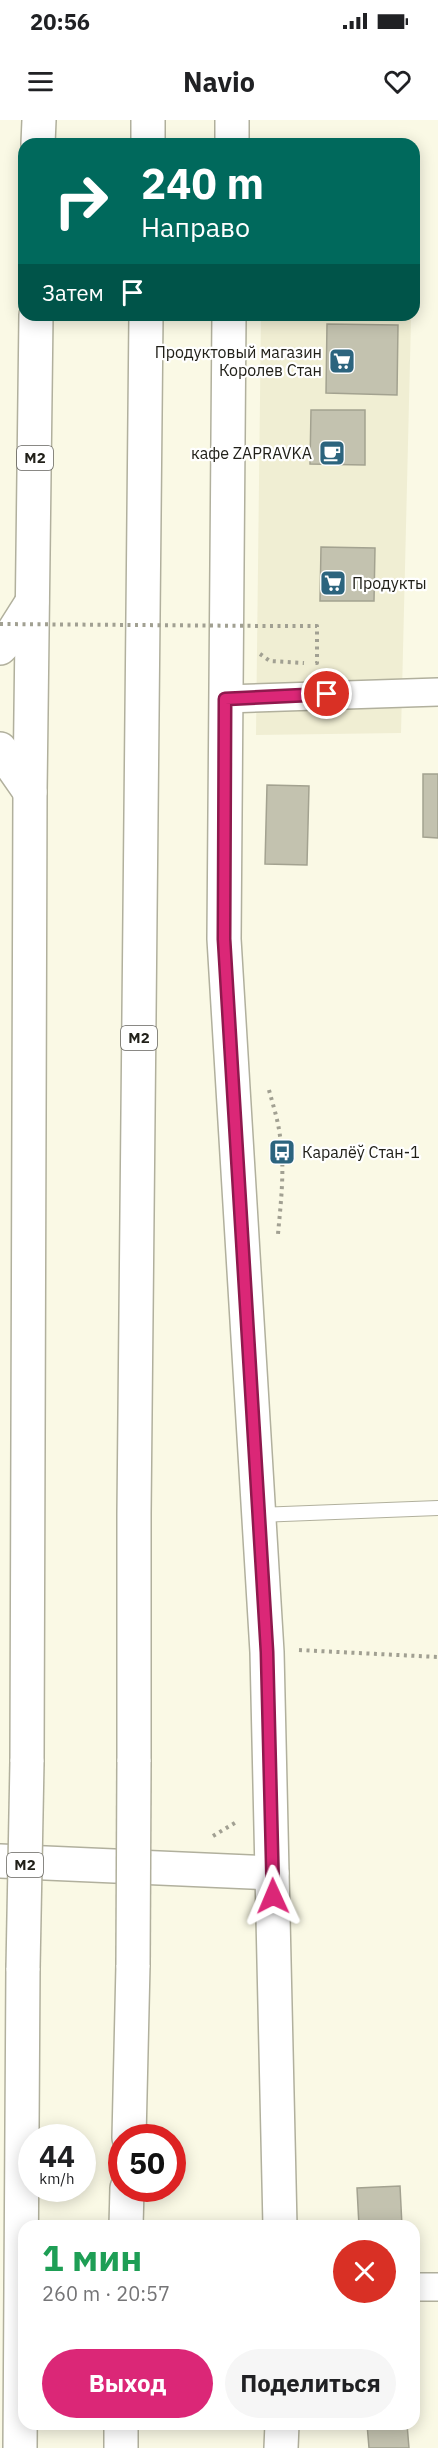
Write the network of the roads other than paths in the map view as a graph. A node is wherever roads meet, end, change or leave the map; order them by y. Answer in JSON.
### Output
{"nodes":[{"id":1,"x":39,"y":120,"type":"edge"},
{"id":2,"x":148,"y":120,"type":"edge"},
{"id":3,"x":232,"y":120,"type":"edge"},
{"id":4,"x":38,"y":138,"type":"edge"},
{"id":5,"x":148,"y":138,"type":"edge"},
{"id":6,"x":232,"y":138,"type":"edge"},
{"id":7,"x":36,"y":321,"type":"edge"},
{"id":8,"x":146,"y":321,"type":"edge"},
{"id":9,"x":229,"y":321,"type":"edge"},
{"id":10,"x":33,"y":600,"type":"junction"},
{"id":11,"x":0,"y":648,"type":"edge"},
{"id":12,"x":438,"y":692,"type":"edge"},
{"id":13,"x":225,"y":699,"type":"junction"},
{"id":14,"x":0,"y":749,"type":"edge"},
{"id":15,"x":30,"y":792,"type":"junction"},
{"id":16,"x":438,"y":1508,"type":"edge"},
{"id":17,"x":258,"y":1515,"type":"junction"},
{"id":18,"x":0,"y":1861,"type":"edge"},
{"id":19,"x":272,"y":1873,"type":"junction"},
{"id":20,"x":129,"y":2124,"type":"edge"},
{"id":21,"x":127,"y":2202,"type":"edge"},
{"id":22,"x":21,"y":2220,"type":"edge"},
{"id":23,"x":126,"y":2220,"type":"edge"},
{"id":24,"x":280,"y":2220,"type":"edge"},
{"id":25,"x":438,"y":2287,"type":"edge"},
{"id":26,"x":420,"y":2288,"type":"edge"},
{"id":27,"x":20,"y":2430,"type":"edge"},
{"id":28,"x":121,"y":2430,"type":"edge"},
{"id":29,"x":282,"y":2430,"type":"edge"},
{"id":30,"x":20,"y":2448,"type":"edge"},
{"id":31,"x":121,"y":2448,"type":"edge"},
{"id":32,"x":281,"y":2448,"type":"edge"}],
"edges":[{"from":1,"to":4,"type":"main road"},
{"from":2,"to":5,"type":"main road"},
{"from":3,"to":6,"type":"main road"},
{"from":7,"to":10,"type":"main road","number":"М2"},
{"from":8,"to":20,"type":"main road","number":"М2","bridge":true},
{"from":9,"to":13,"type":"main road"},
{"from":10,"to":11,"type":"main road"},
{"from":10,"to":15,"type":"main road","number":"М2"},
{"from":12,"to":13,"type":"street"},
{"from":13,"to":17,"type":"main road"},
{"from":14,"to":15,"type":"main road"},
{"from":15,"to":22,"type":"main road","number":"М2","bridge":true},
{"from":16,"to":17,"type":"lane"},
{"from":17,"to":19,"type":"main road"},
{"from":18,"to":19,"type":"main road"},
{"from":19,"to":24,"type":"main road"},
{"from":21,"to":23,"type":"main road"},
{"from":25,"to":26,"type":"street"},
{"from":27,"to":30,"type":"main road","number":"М2","bridge":true},
{"from":28,"to":31,"type":"main road"},
{"from":29,"to":32,"type":"main road"}]}
